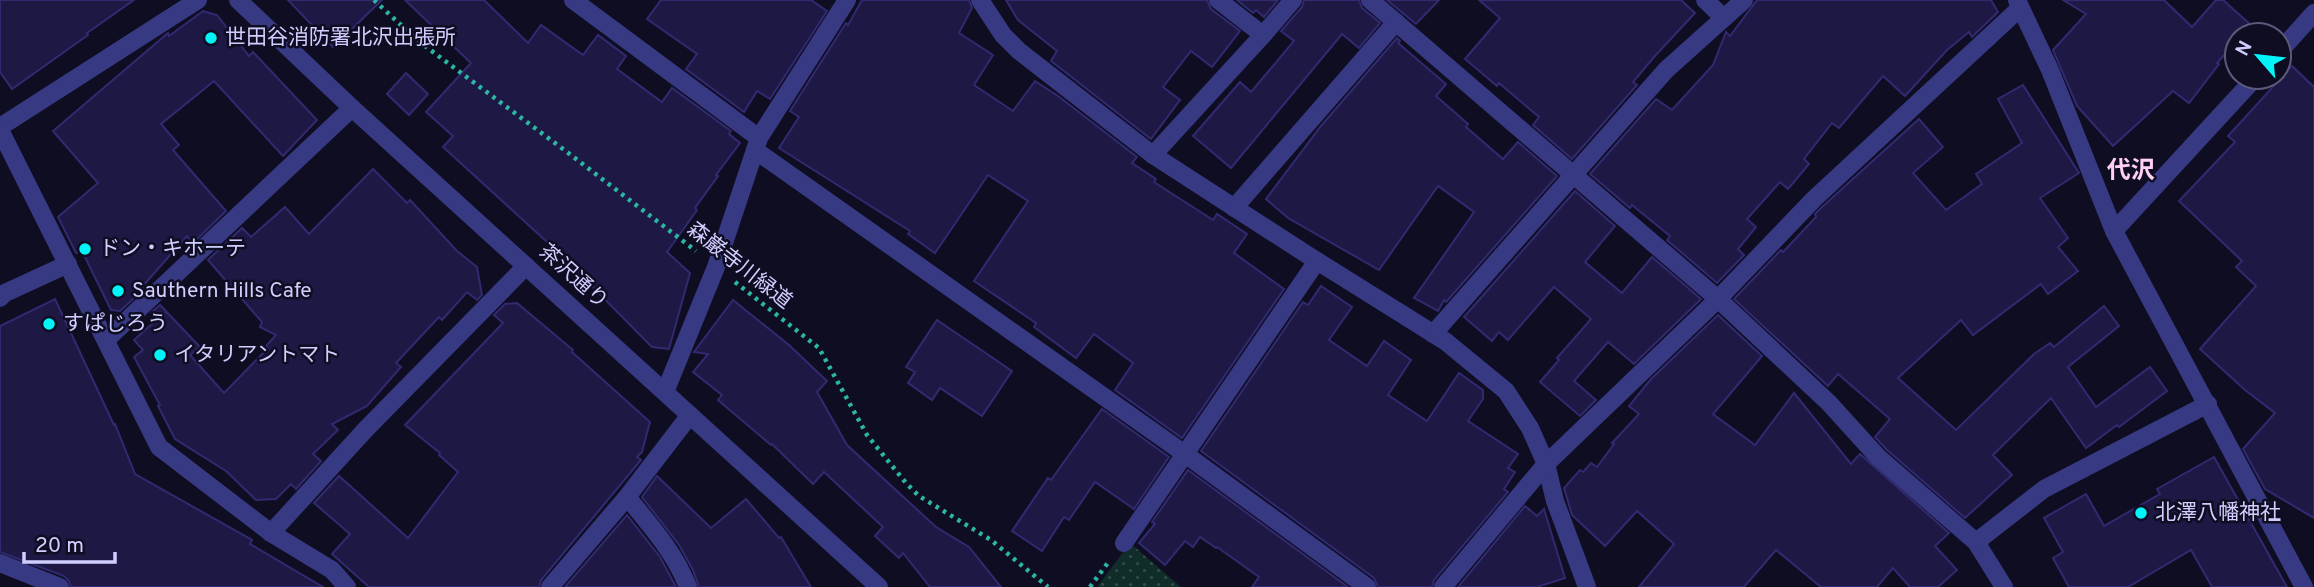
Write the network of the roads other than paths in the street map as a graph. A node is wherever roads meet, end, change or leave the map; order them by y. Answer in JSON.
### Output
{"nodes":[{"id":1,"x":198,"y":0,"type":"edge"},
{"id":2,"x":238,"y":0,"type":"edge"},
{"id":3,"x":573,"y":0,"type":"edge"},
{"id":4,"x":847,"y":0,"type":"edge"},
{"id":5,"x":980,"y":0,"type":"edge"},
{"id":6,"x":1219,"y":0,"type":"edge"},
{"id":7,"x":1293,"y":0,"type":"edge"},
{"id":8,"x":1370,"y":0,"type":"edge"},
{"id":9,"x":1705,"y":0,"type":"edge"},
{"id":10,"x":1744,"y":0,"type":"edge"},
{"id":11,"x":2019,"y":4,"type":"edge"},
{"id":12,"x":2314,"y":13,"type":"edge"},
{"id":13,"x":1724,"y":18,"type":"junction"},
{"id":14,"x":1396,"y":22,"type":"junction"},
{"id":15,"x":1263,"y":36,"type":"junction"},
{"id":16,"x":2293,"y":36,"type":"edge"},
{"id":17,"x":2243,"y":91,"type":"edge"},
{"id":18,"x":352,"y":107,"type":"junction"},
{"id":19,"x":0,"y":128,"type":"edge"},
{"id":20,"x":757,"y":144,"type":"junction"},
{"id":21,"x":1153,"y":155,"type":"junction"},
{"id":22,"x":1573,"y":173,"type":"junction"},
{"id":23,"x":1234,"y":208,"type":"junction"},
{"id":24,"x":2114,"y":231,"type":"junction"},
{"id":25,"x":1317,"y":261,"type":"junction"},
{"id":26,"x":68,"y":264,"type":"junction"},
{"id":27,"x":526,"y":266,"type":"junction"},
{"id":28,"x":0,"y":298,"type":"edge"},
{"id":29,"x":1718,"y":299,"type":"junction"},
{"id":30,"x":1433,"y":334,"type":"junction"},
{"id":31,"x":106,"y":340,"type":"junction"},
{"id":32,"x":665,"y":392,"type":"junction"},
{"id":33,"x":2208,"y":404,"type":"junction"},
{"id":34,"x":690,"y":415,"type":"junction"},
{"id":35,"x":1185,"y":454,"type":"junction"},
{"id":36,"x":1546,"y":464,"type":"junction"},
{"id":37,"x":627,"y":497,"type":"junction"},
{"id":38,"x":271,"y":533,"type":"junction"},
{"id":39,"x":1124,"y":542,"type":"road end"},
{"id":40,"x":1976,"y":542,"type":"junction"},
{"id":41,"x":0,"y":563,"type":"edge"},
{"id":42,"x":29,"y":582,"type":"edge"},
{"id":43,"x":60,"y":587,"type":"edge"},
{"id":44,"x":347,"y":587,"type":"edge"},
{"id":45,"x":550,"y":587,"type":"edge"},
{"id":46,"x":688,"y":587,"type":"edge"},
{"id":47,"x":879,"y":587,"type":"edge"},
{"id":48,"x":1367,"y":587,"type":"edge"},
{"id":49,"x":1443,"y":587,"type":"edge"},
{"id":50,"x":1587,"y":587,"type":"edge"},
{"id":51,"x":2004,"y":587,"type":"edge"},
{"id":52,"x":2304,"y":587,"type":"edge"}],
"edges":[{"from":1,"to":19,"type":"street"},
{"from":2,"to":18,"type":"street","name":"茶沢通り"},
{"from":3,"to":20,"type":"street"},
{"from":4,"to":20,"type":"street"},
{"from":5,"to":21,"type":"street"},
{"from":6,"to":15,"type":"street"},
{"from":7,"to":15,"type":"street"},
{"from":8,"to":14,"type":"street"},
{"from":9,"to":13,"type":"street"},
{"from":10,"to":13,"type":"street"},
{"from":11,"to":24,"type":"street"},
{"from":11,"to":29,"type":"street"},
{"from":12,"to":16,"type":"street"},
{"from":13,"to":22,"type":"street"},
{"from":14,"to":22,"type":"street"},
{"from":14,"to":23,"type":"street"},
{"from":15,"to":21,"type":"street"},
{"from":17,"to":24,"type":"street"},
{"from":18,"to":27,"type":"street","name":"茶沢通り"},
{"from":18,"to":31,"type":"street"},
{"from":19,"to":26,"type":"street"},
{"from":20,"to":32,"type":"street"},
{"from":20,"to":35,"type":"street"},
{"from":21,"to":23,"type":"street"},
{"from":22,"to":29,"type":"street"},
{"from":22,"to":30,"type":"street"},
{"from":23,"to":25,"type":"street"},
{"from":24,"to":33,"type":"street"},
{"from":25,"to":30,"type":"street"},
{"from":25,"to":35,"type":"street"},
{"from":26,"to":28,"type":"street"},
{"from":26,"to":31,"type":"street"},
{"from":27,"to":32,"type":"street","name":"茶沢通り"},
{"from":27,"to":38,"type":"street"},
{"from":29,"to":36,"type":"street"},
{"from":29,"to":40,"type":"street"},
{"from":30,"to":36,"type":"street"},
{"from":31,"to":38,"type":"street"},
{"from":32,"to":34,"type":"street","name":"茶沢通り"},
{"from":33,"to":40,"type":"street"},
{"from":33,"to":52,"type":"street"},
{"from":34,"to":37,"type":"street"},
{"from":34,"to":47,"type":"street","name":"茶沢通り"},
{"from":35,"to":39,"type":"street"},
{"from":35,"to":48,"type":"street"},
{"from":36,"to":49,"type":"street"},
{"from":36,"to":50,"type":"street"},
{"from":37,"to":45,"type":"street"},
{"from":37,"to":46,"type":"street"},
{"from":38,"to":44,"type":"street"},
{"from":40,"to":51,"type":"street"},
{"from":41,"to":42,"type":"street"},
{"from":42,"to":43,"type":"street"}]}
